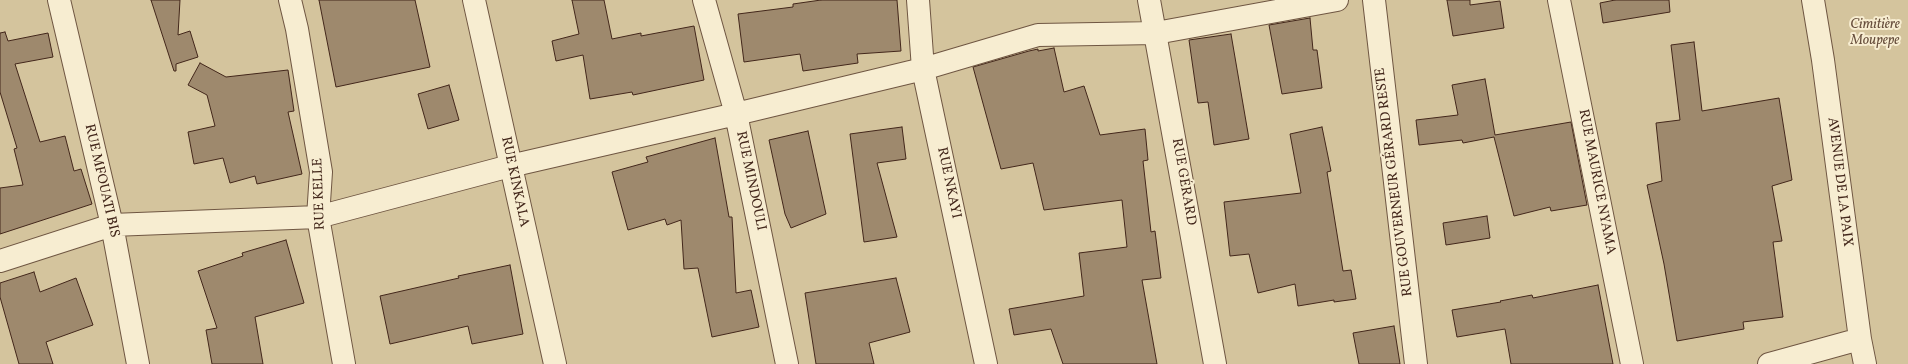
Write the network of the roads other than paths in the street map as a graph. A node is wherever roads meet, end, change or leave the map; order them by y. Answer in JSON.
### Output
{"nodes":[{"id":1,"x":59,"y":0,"type":"edge"},
{"id":2,"x":290,"y":0,"type":"edge"},
{"id":3,"x":474,"y":0,"type":"edge"},
{"id":4,"x":704,"y":0,"type":"edge"},
{"id":5,"x":918,"y":0,"type":"edge"},
{"id":6,"x":1149,"y":0,"type":"edge"},
{"id":7,"x":1337,"y":0,"type":"edge"},
{"id":8,"x":1374,"y":0,"type":"edge"},
{"id":9,"x":1559,"y":0,"type":"edge"},
{"id":10,"x":1813,"y":0,"type":"edge"},
{"id":11,"x":1156,"y":33,"type":"junction"},
{"id":12,"x":923,"y":69,"type":"junction"},
{"id":13,"x":736,"y":114,"type":"junction"},
{"id":14,"x":510,"y":166,"type":"junction"},
{"id":15,"x":318,"y":217,"type":"junction"},
{"id":16,"x":112,"y":225,"type":"junction"},
{"id":17,"x":0,"y":262,"type":"edge"},
{"id":18,"x":1860,"y":339,"type":"junction"},
{"id":19,"x":138,"y":364,"type":"edge"},
{"id":20,"x":344,"y":364,"type":"edge"},
{"id":21,"x":555,"y":364,"type":"edge"},
{"id":22,"x":787,"y":364,"type":"edge"},
{"id":23,"x":986,"y":364,"type":"edge"},
{"id":24,"x":1215,"y":364,"type":"edge"},
{"id":25,"x":1416,"y":364,"type":"edge"},
{"id":26,"x":1632,"y":364,"type":"edge"},
{"id":27,"x":1769,"y":364,"type":"edge"},
{"id":28,"x":1865,"y":364,"type":"edge"}],
"edges":[{"from":1,"to":16,"type":"street","name":"RUE MFOUATI BIS"},
{"from":2,"to":15,"type":"street","name":"RUE KELLE"},
{"from":3,"to":14,"type":"street","name":"RUE KINKALA"},
{"from":4,"to":13,"type":"street","name":"RUE MINDOULI"},
{"from":5,"to":12,"type":"street","name":"RUE NKAYI"},
{"from":6,"to":11,"type":"street","name":"RUE GÉRARD"},
{"from":7,"to":11,"type":"street"},
{"from":8,"to":25,"type":"street","name":"RUE GOUVERNEUR GÉRARD RESTE"},
{"from":9,"to":26,"type":"street","name":"RUE MAURICE NYAMA"},
{"from":10,"to":18,"type":"street","name":"AVENUE DE LA PAIX"},
{"from":11,"to":12,"type":"street"},
{"from":11,"to":24,"type":"street","name":"RUE GÉRARD"},
{"from":12,"to":13,"type":"street"},
{"from":12,"to":23,"type":"street","name":"RUE NKAYI"},
{"from":13,"to":14,"type":"street"},
{"from":13,"to":22,"type":"street","name":"RUE MINDOULI"},
{"from":14,"to":15,"type":"street"},
{"from":14,"to":21,"type":"street","name":"RUE KINKALA"},
{"from":15,"to":16,"type":"street"},
{"from":15,"to":20,"type":"street","name":"RUE KELLE"},
{"from":16,"to":17,"type":"street"},
{"from":16,"to":19,"type":"street","name":"RUE MFOUATI BIS"},
{"from":18,"to":27,"type":"street"},
{"from":18,"to":28,"type":"street","name":"AVENUE DE LA PAIX"}]}
